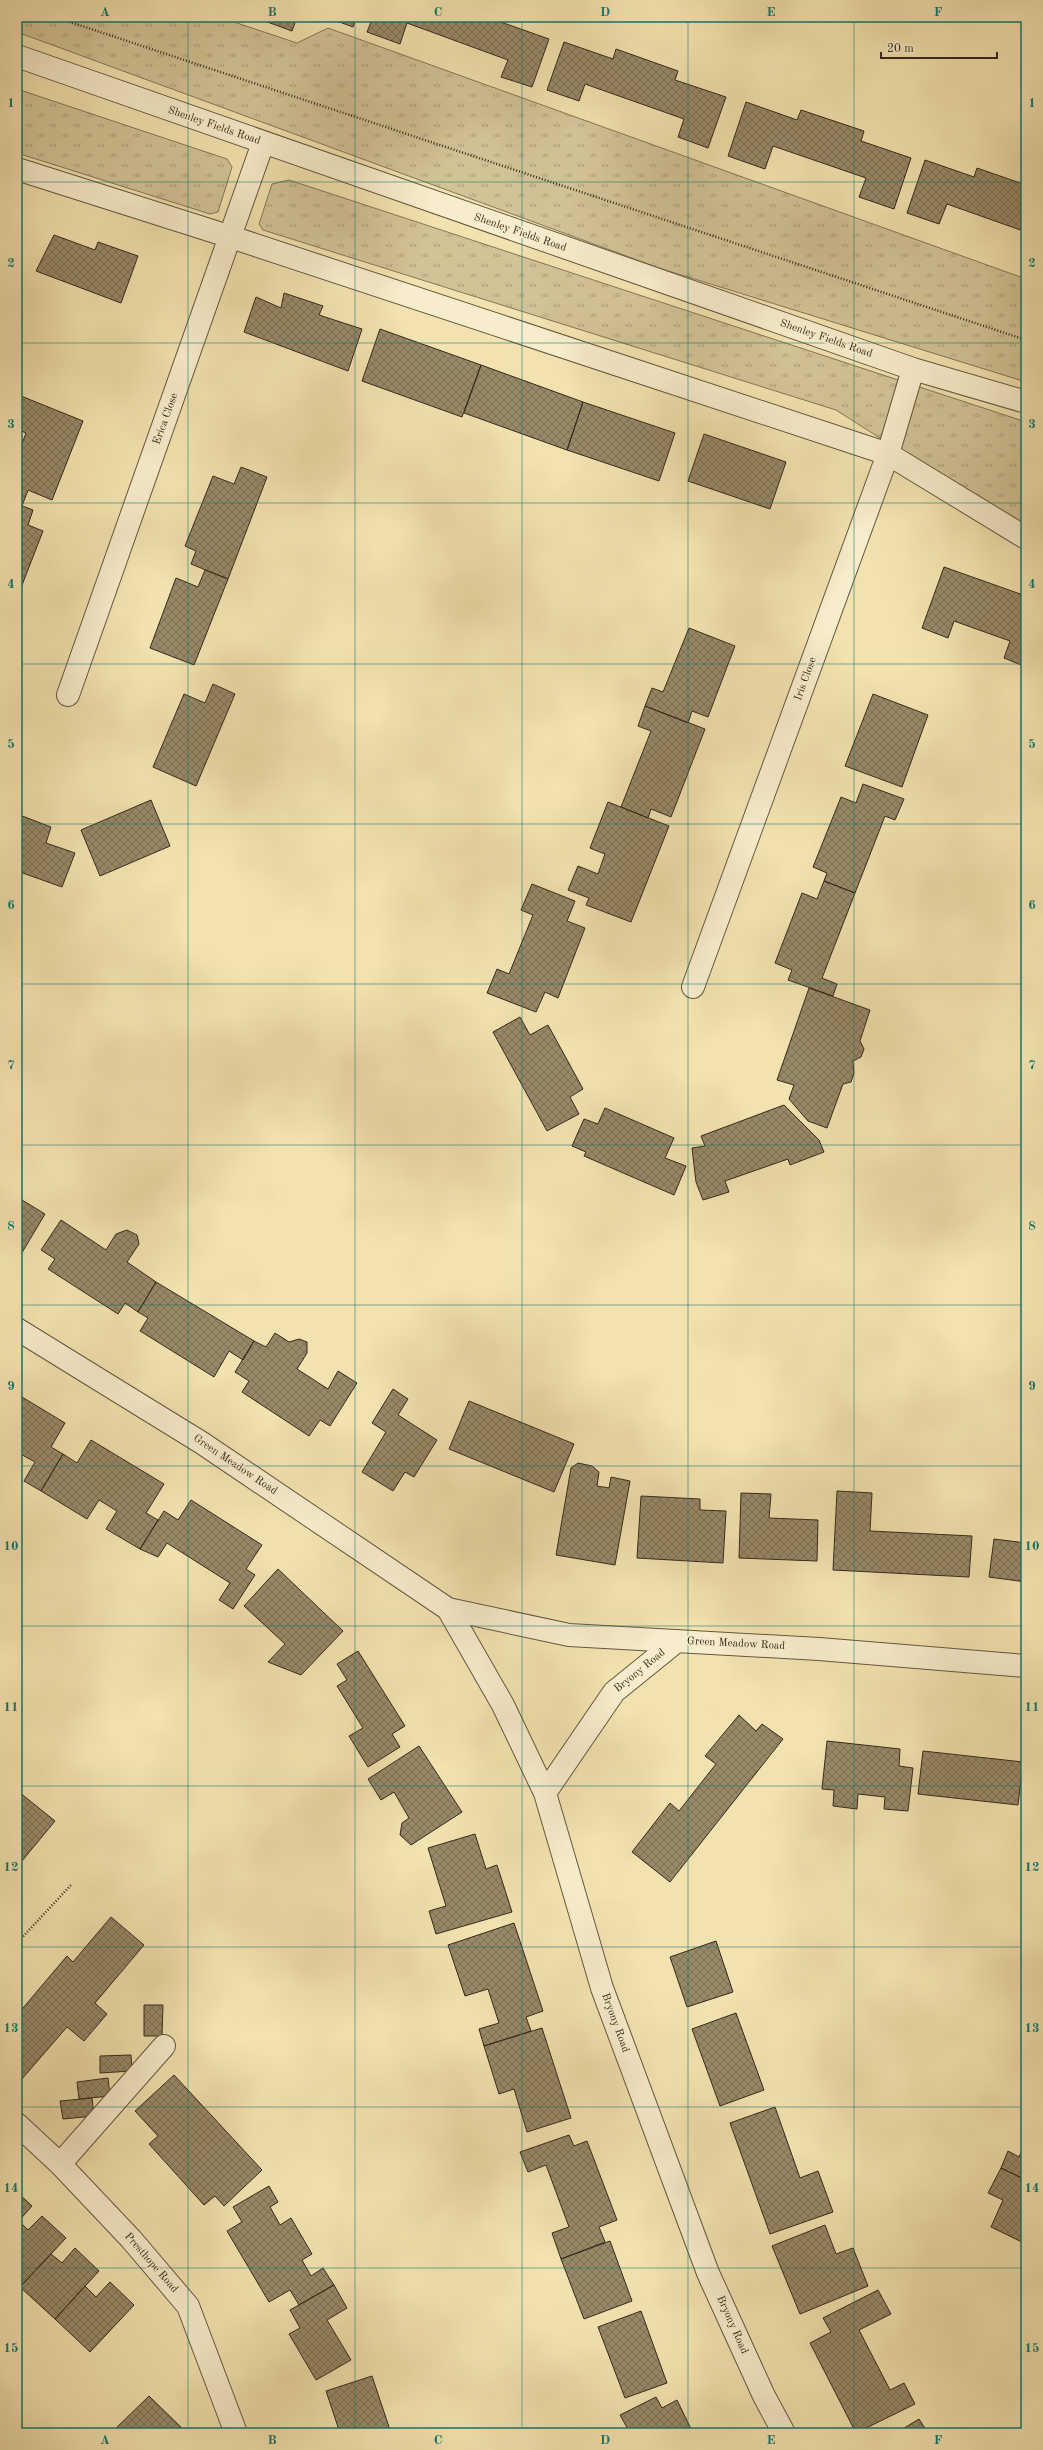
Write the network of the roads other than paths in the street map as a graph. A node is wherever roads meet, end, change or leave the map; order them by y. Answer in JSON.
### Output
{"nodes":[{"id":1,"x":17,"y":56,"type":"edge"},
{"id":2,"x":263,"y":143,"type":"junction"},
{"id":3,"x":17,"y":169,"type":"edge"},
{"id":4,"x":231,"y":237,"type":"junction"},
{"id":5,"x":913,"y":369,"type":"junction"},
{"id":6,"x":1026,"y":402,"type":"edge"},
{"id":7,"x":888,"y":454,"type":"junction"},
{"id":8,"x":1026,"y":538,"type":"edge"},
{"id":9,"x":68,"y":695,"type":"dead end"},
{"id":10,"x":694,"y":987,"type":"dead end"},
{"id":11,"x":17,"y":1329,"type":"edge"},
{"id":12,"x":448,"y":1609,"type":"junction"},
{"id":13,"x":677,"y":1641,"type":"junction"},
{"id":14,"x":1026,"y":1666,"type":"edge"},
{"id":15,"x":545,"y":1793,"type":"junction"},
{"id":16,"x":164,"y":2046,"type":"dead end"},
{"id":17,"x":17,"y":2124,"type":"edge"},
{"id":18,"x":60,"y":2164,"type":"junction"},
{"id":19,"x":236,"y":2433,"type":"edge"},
{"id":20,"x":784,"y":2433,"type":"edge"}],
"edges":[{"from":1,"to":2,"type":"street","name":"Shenley Fields Road"},
{"from":2,"to":4,"type":"street","name":"Erica Close"},
{"from":2,"to":5,"type":"street","name":"Shenley Fields Road"},
{"from":3,"to":4,"type":"street"},
{"from":4,"to":7,"type":"street"},
{"from":4,"to":9,"type":"street","name":"Erica Close"},
{"from":5,"to":6,"type":"street","name":"Shenley Fields Road"},
{"from":5,"to":7,"type":"street","name":"Iris Close"},
{"from":7,"to":8,"type":"street"},
{"from":7,"to":10,"type":"street","name":"Iris Close"},
{"from":11,"to":12,"type":"street","name":"Green Meadow Road"},
{"from":12,"to":13,"type":"street","name":"Green Meadow Road"},
{"from":12,"to":15,"type":"street","name":"Green Meadow Road"},
{"from":13,"to":14,"type":"street","name":"Green Meadow Road"},
{"from":13,"to":15,"type":"street","name":"Bryony Road"},
{"from":15,"to":20,"type":"street","name":"Bryony Road"},
{"from":16,"to":18,"type":"street"},
{"from":17,"to":18,"type":"street","name":"Presthope Road"},
{"from":18,"to":19,"type":"street","name":"Presthope Road"}]}
